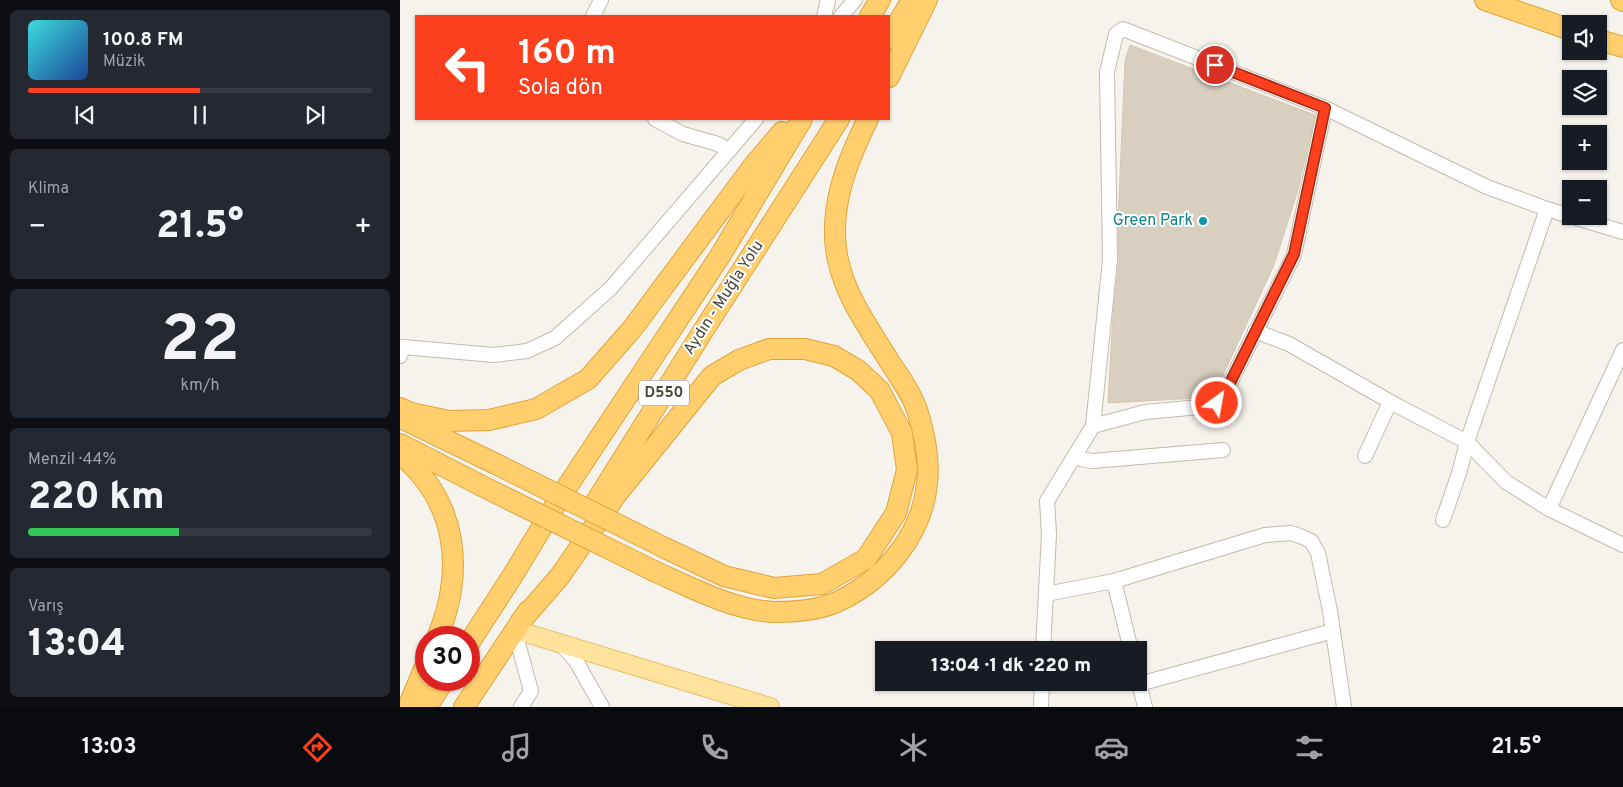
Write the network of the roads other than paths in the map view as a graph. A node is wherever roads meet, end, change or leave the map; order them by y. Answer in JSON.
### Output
{"nodes":[{"id":1,"x":601,"y":0,"type":"edge"},
{"id":2,"x":828,"y":0,"type":"edge"},
{"id":3,"x":855,"y":0,"type":"edge"},
{"id":4,"x":880,"y":0,"type":"edge"},
{"id":5,"x":912,"y":0,"type":"edge"},
{"id":6,"x":927,"y":0,"type":"edge"},
{"id":7,"x":1485,"y":0,"type":"edge"},
{"id":8,"x":594,"y":15,"type":"edge"},
{"id":9,"x":824,"y":15,"type":"edge"},
{"id":10,"x":842,"y":15,"type":"edge"},
{"id":11,"x":871,"y":15,"type":"edge"},
{"id":12,"x":1562,"y":27,"type":"edge"},
{"id":13,"x":890,"y":36,"type":"edge"},
{"id":14,"x":1607,"y":43,"type":"edge"},
{"id":15,"x":1623,"y":48,"type":"edge"},
{"id":16,"x":890,"y":75,"type":"edge"},
{"id":17,"x":1325,"y":108,"type":"junction"},
{"id":18,"x":657,"y":120,"type":"edge"},
{"id":19,"x":755,"y":120,"type":"edge"},
{"id":20,"x":792,"y":120,"type":"edge"},
{"id":21,"x":801,"y":120,"type":"edge"},
{"id":22,"x":838,"y":120,"type":"edge"},
{"id":23,"x":868,"y":120,"type":"edge"},
{"id":24,"x":730,"y":151,"type":"junction"},
{"id":25,"x":1547,"y":209,"type":"junction"},
{"id":26,"x":1623,"y":232,"type":"edge"},
{"id":27,"x":1255,"y":331,"type":"junction"},
{"id":28,"x":1623,"y":350,"type":"edge"},
{"id":29,"x":400,"y":356,"type":"edge"},
{"id":30,"x":1390,"y":402,"type":"junction"},
{"id":31,"x":400,"y":408,"type":"edge"},
{"id":32,"x":400,"y":417,"type":"edge"},
{"id":33,"x":1094,"y":426,"type":"junction"},
{"id":34,"x":1467,"y":442,"type":"junction"},
{"id":35,"x":400,"y":444,"type":"edge"},
{"id":36,"x":1223,"y":450,"type":"dead end"},
{"id":37,"x":400,"y":454,"type":"edge"},
{"id":38,"x":1075,"y":456,"type":"junction"},
{"id":39,"x":1365,"y":456,"type":"dead end"},
{"id":40,"x":1549,"y":509,"type":"junction"},
{"id":41,"x":1443,"y":520,"type":"dead end"},
{"id":42,"x":1623,"y":545,"type":"edge"},
{"id":43,"x":1114,"y":581,"type":"junction"},
{"id":44,"x":1046,"y":594,"type":"junction"},
{"id":45,"x":442,"y":626,"type":"edge"},
{"id":46,"x":480,"y":626,"type":"edge"},
{"id":47,"x":517,"y":628,"type":"junction"},
{"id":48,"x":1333,"y":631,"type":"junction"},
{"id":49,"x":1043,"y":641,"type":"edge"},
{"id":50,"x":1129,"y":641,"type":"edge"},
{"id":51,"x":560,"y":643,"type":"junction"},
{"id":52,"x":1147,"y":681,"type":"edge"},
{"id":53,"x":415,"y":690,"type":"edge"},
{"id":54,"x":437,"y":691,"type":"edge"},
{"id":55,"x":1042,"y":691,"type":"edge"},
{"id":56,"x":1141,"y":691,"type":"edge"},
{"id":57,"x":742,"y":703,"type":"edge"},
{"id":58,"x":408,"y":707,"type":"edge"},
{"id":59,"x":427,"y":707,"type":"edge"},
{"id":60,"x":464,"y":707,"type":"edge"},
{"id":61,"x":521,"y":707,"type":"edge"},
{"id":62,"x":602,"y":707,"type":"edge"},
{"id":63,"x":770,"y":707,"type":"edge"},
{"id":64,"x":1041,"y":707,"type":"edge"},
{"id":65,"x":1145,"y":707,"type":"edge"},
{"id":66,"x":1344,"y":707,"type":"edge"}],
"edges":[{"from":1,"to":8,"type":"street"},
{"from":2,"to":9,"type":"street"},
{"from":3,"to":10,"type":"street"},
{"from":4,"to":11,"type":"highway"},
{"from":5,"to":13,"type":"highway"},
{"from":6,"to":16,"type":"highway"},
{"from":7,"to":12,"type":"highway"},
{"from":14,"to":15,"type":"highway"},
{"from":17,"to":25,"type":"street"},
{"from":17,"to":27,"type":"street"},
{"from":17,"to":33,"type":"street"},
{"from":18,"to":24,"type":"street"},
{"from":19,"to":24,"type":"street"},
{"from":20,"to":31,"type":"highway"},
{"from":21,"to":46,"type":"highway","name":"Aydın - Muğla Yolu","number":"D550"},
{"from":22,"to":47,"type":"highway","name":"Aydın - Muğla Yolu","number":"D550"},
{"from":23,"to":35,"type":"highway","bridge":true},
{"from":24,"to":29,"type":"street"},
{"from":25,"to":26,"type":"street"},
{"from":25,"to":34,"type":"street"},
{"from":27,"to":30,"type":"street"},
{"from":27,"to":33,"type":"street"},
{"from":28,"to":40,"type":"street"},
{"from":30,"to":34,"type":"street"},
{"from":30,"to":39,"type":"street"},
{"from":32,"to":47,"type":"highway","bridge":true},
{"from":33,"to":38,"type":"street"},
{"from":34,"to":40,"type":"street"},
{"from":34,"to":41,"type":"street"},
{"from":36,"to":38,"type":"street"},
{"from":37,"to":45,"type":"highway"},
{"from":38,"to":44,"type":"street"},
{"from":40,"to":42,"type":"street"},
{"from":43,"to":44,"type":"street"},
{"from":43,"to":48,"type":"street"},
{"from":43,"to":50,"type":"street"},
{"from":44,"to":49,"type":"street"},
{"from":47,"to":51,"type":"main road"},
{"from":47,"to":60,"type":"highway","number":"D550"},
{"from":47,"to":61,"type":"street"},
{"from":48,"to":52,"type":"street"},
{"from":48,"to":66,"type":"street"},
{"from":51,"to":57,"type":"main road"},
{"from":51,"to":62,"type":"street"},
{"from":53,"to":58,"type":"highway"},
{"from":54,"to":59,"type":"highway"},
{"from":55,"to":64,"type":"street"},
{"from":56,"to":65,"type":"street"},
{"from":57,"to":63,"type":"main road"}]}
